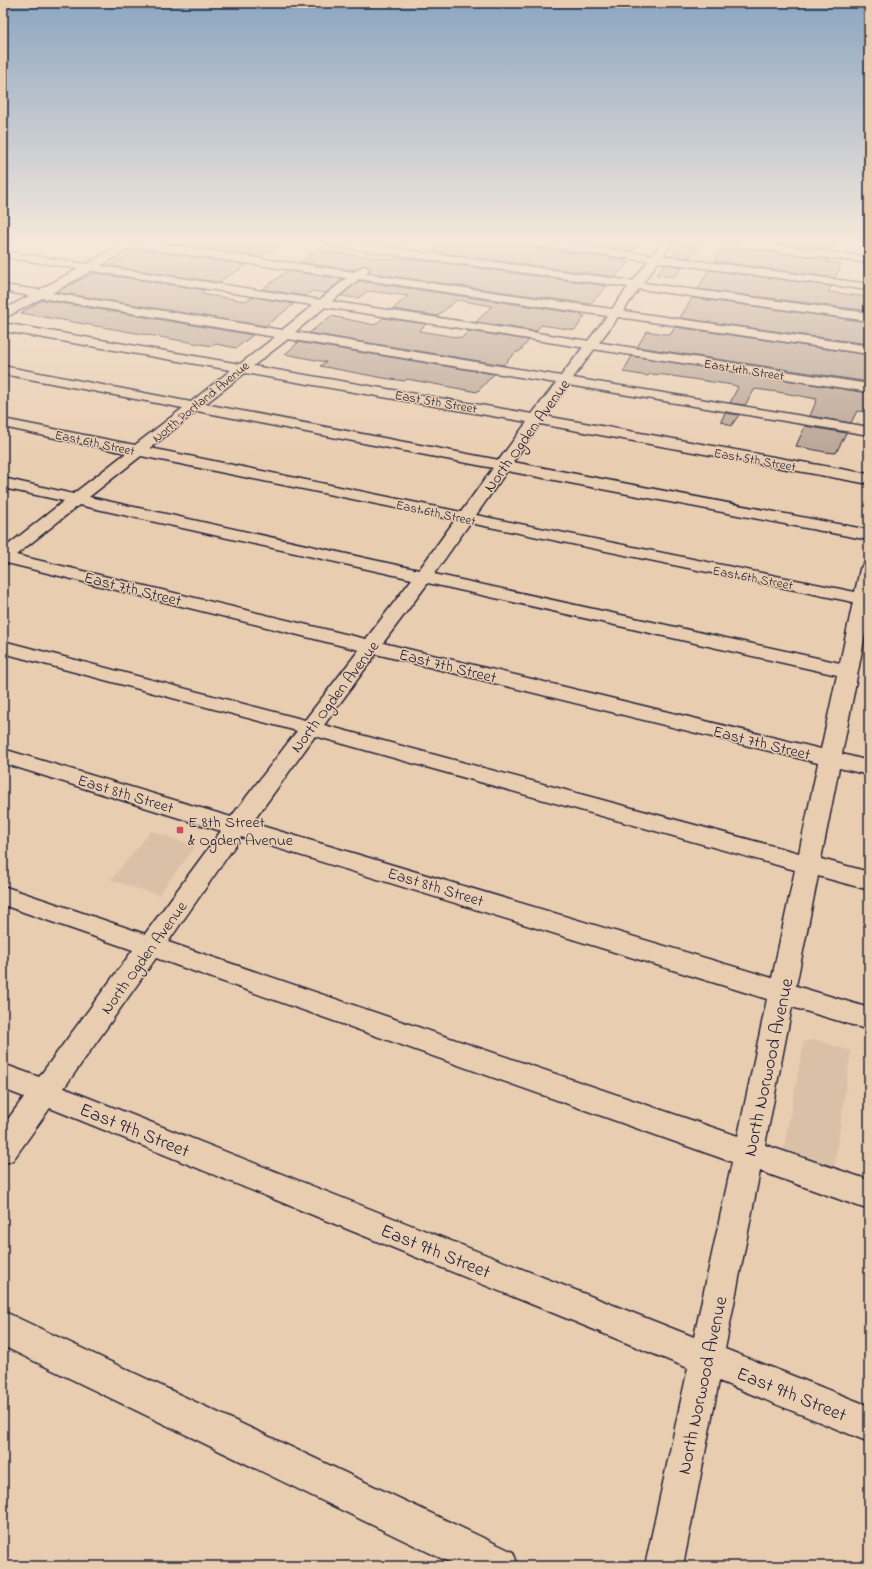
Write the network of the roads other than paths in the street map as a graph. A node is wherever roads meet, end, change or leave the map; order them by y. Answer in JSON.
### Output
{"nodes":[{"id":1,"x":177,"y":316,"type":"edge"},
{"id":2,"x":308,"y":316,"type":"edge"},
{"id":3,"x":409,"y":316,"type":"edge"},
{"id":4,"x":614,"y":316,"type":"edge"},
{"id":5,"x":638,"y":316,"type":"edge"},
{"id":6,"x":3,"y":327,"type":"edge"},
{"id":7,"x":285,"y":334,"type":"junction"},
{"id":8,"x":592,"y":345,"type":"junction"},
{"id":9,"x":869,"y":350,"type":"edge"},
{"id":10,"x":243,"y":368,"type":"junction"},
{"id":11,"x":3,"y":370,"type":"edge"},
{"id":12,"x":565,"y":381,"type":"junction"},
{"id":13,"x":869,"y":388,"type":"edge"},
{"id":14,"x":194,"y":407,"type":"junction"},
{"id":15,"x":536,"y":419,"type":"junction"},
{"id":16,"x":3,"y":423,"type":"edge"},
{"id":17,"x":869,"y":431,"type":"edge"},
{"id":18,"x":138,"y":451,"type":"junction"},
{"id":19,"x":504,"y":466,"type":"junction"},
{"id":20,"x":869,"y":479,"type":"edge"},
{"id":21,"x":3,"y":483,"type":"edge"},
{"id":22,"x":75,"y":499,"type":"junction"},
{"id":23,"x":465,"y":518,"type":"junction"},
{"id":24,"x":869,"y":535,"type":"edge"},
{"id":25,"x":3,"y":557,"type":"edge"},
{"id":26,"x":869,"y":569,"type":"edge"},
{"id":27,"x":423,"y":577,"type":"junction"},
{"id":28,"x":866,"y":600,"type":"edge"},
{"id":29,"x":371,"y":646,"type":"junction"},
{"id":30,"x":3,"y":647,"type":"edge"},
{"id":31,"x":848,"y":671,"type":"junction"},
{"id":32,"x":310,"y":728,"type":"junction"},
{"id":33,"x":3,"y":756,"type":"edge"},
{"id":34,"x":830,"y":758,"type":"junction"},
{"id":35,"x":869,"y":768,"type":"edge"},
{"id":36,"x":237,"y":826,"type":"junction"},
{"id":37,"x":808,"y":864,"type":"junction"},
{"id":38,"x":869,"y":881,"type":"edge"},
{"id":39,"x":3,"y":895,"type":"edge"},
{"id":40,"x":151,"y":945,"type":"junction"},
{"id":41,"x":782,"y":992,"type":"junction"},
{"id":42,"x":869,"y":1019,"type":"edge"},
{"id":43,"x":3,"y":1076,"type":"edge"},
{"id":44,"x":46,"y":1093,"type":"junction"},
{"id":45,"x":3,"y":1150,"type":"edge"},
{"id":46,"x":749,"y":1153,"type":"junction"},
{"id":47,"x":869,"y":1195,"type":"edge"},
{"id":48,"x":3,"y":1328,"type":"edge"},
{"id":49,"x":707,"y":1359,"type":"junction"},
{"id":50,"x":869,"y":1424,"type":"edge"},
{"id":51,"x":499,"y":1566,"type":"edge"},
{"id":52,"x":664,"y":1566,"type":"edge"}],
"edges":[{"from":1,"to":7,"type":"street"},
{"from":2,"to":7,"type":"street","name":"North Portland Avenue"},
{"from":3,"to":8,"type":"street","name":"East 4th Street"},
{"from":4,"to":8,"type":"street","name":"North Ogden Avenue"},
{"from":5,"to":9,"type":"street"},
{"from":6,"to":10,"type":"street","name":"East 5th Street"},
{"from":7,"to":10,"type":"street","name":"North Portland Avenue"},
{"from":7,"to":12,"type":"street"},
{"from":8,"to":12,"type":"street","name":"North Ogden Avenue"},
{"from":8,"to":13,"type":"street","name":"East 4th Street"},
{"from":10,"to":14,"type":"street","name":"North Portland Avenue"},
{"from":10,"to":15,"type":"street","name":"East 5th Street"},
{"from":11,"to":14,"type":"street"},
{"from":12,"to":15,"type":"street","name":"North Ogden Avenue"},
{"from":12,"to":17,"type":"street"},
{"from":14,"to":18,"type":"street","name":"North Portland Avenue"},
{"from":14,"to":19,"type":"street"},
{"from":15,"to":19,"type":"street","name":"North Ogden Avenue"},
{"from":15,"to":20,"type":"street","name":"East 5th Street"},
{"from":16,"to":18,"type":"street","name":"East 6th Street"},
{"from":18,"to":22,"type":"street","name":"North Portland Avenue"},
{"from":18,"to":23,"type":"street","name":"East 6th Street"},
{"from":19,"to":23,"type":"street","name":"North Ogden Avenue"},
{"from":19,"to":24,"type":"street"},
{"from":21,"to":22,"type":"street"},
{"from":22,"to":25,"type":"street","name":"North Portland Avenue"},
{"from":22,"to":27,"type":"street"},
{"from":23,"to":27,"type":"street","name":"North Ogden Avenue"},
{"from":23,"to":28,"type":"street","name":"East 6th Street"},
{"from":25,"to":29,"type":"street","name":"East 7th Street"},
{"from":26,"to":28,"type":"street","name":"North Norwood Avenue"},
{"from":27,"to":29,"type":"street","name":"North Ogden Avenue"},
{"from":27,"to":31,"type":"street"},
{"from":28,"to":31,"type":"street","name":"North Norwood Avenue"},
{"from":29,"to":32,"type":"street","name":"North Ogden Avenue"},
{"from":29,"to":34,"type":"street","name":"East 7th Street"},
{"from":30,"to":32,"type":"street"},
{"from":31,"to":34,"type":"street","name":"North Norwood Avenue"},
{"from":32,"to":36,"type":"street","name":"North Ogden Avenue"},
{"from":32,"to":37,"type":"street"},
{"from":33,"to":36,"type":"street","name":"East 8th Street"},
{"from":34,"to":35,"type":"street","name":"East 7th Street"},
{"from":34,"to":37,"type":"street","name":"North Norwood Avenue"},
{"from":36,"to":40,"type":"street","name":"North Ogden Avenue"},
{"from":36,"to":41,"type":"street","name":"East 8th Street"},
{"from":37,"to":38,"type":"street"},
{"from":37,"to":41,"type":"street","name":"North Norwood Avenue"},
{"from":39,"to":40,"type":"street"},
{"from":40,"to":44,"type":"street","name":"North Ogden Avenue"},
{"from":40,"to":46,"type":"street"},
{"from":41,"to":42,"type":"street","name":"East 8th Street"},
{"from":41,"to":46,"type":"street","name":"North Norwood Avenue"},
{"from":43,"to":44,"type":"street","name":"East 9th Street"},
{"from":44,"to":45,"type":"street","name":"North Ogden Avenue"},
{"from":44,"to":49,"type":"street","name":"East 9th Street"},
{"from":46,"to":47,"type":"street"},
{"from":46,"to":49,"type":"street","name":"North Norwood Avenue"},
{"from":48,"to":51,"type":"street"},
{"from":49,"to":50,"type":"street","name":"East 9th Street"},
{"from":49,"to":52,"type":"street","name":"North Norwood Avenue"}]}
